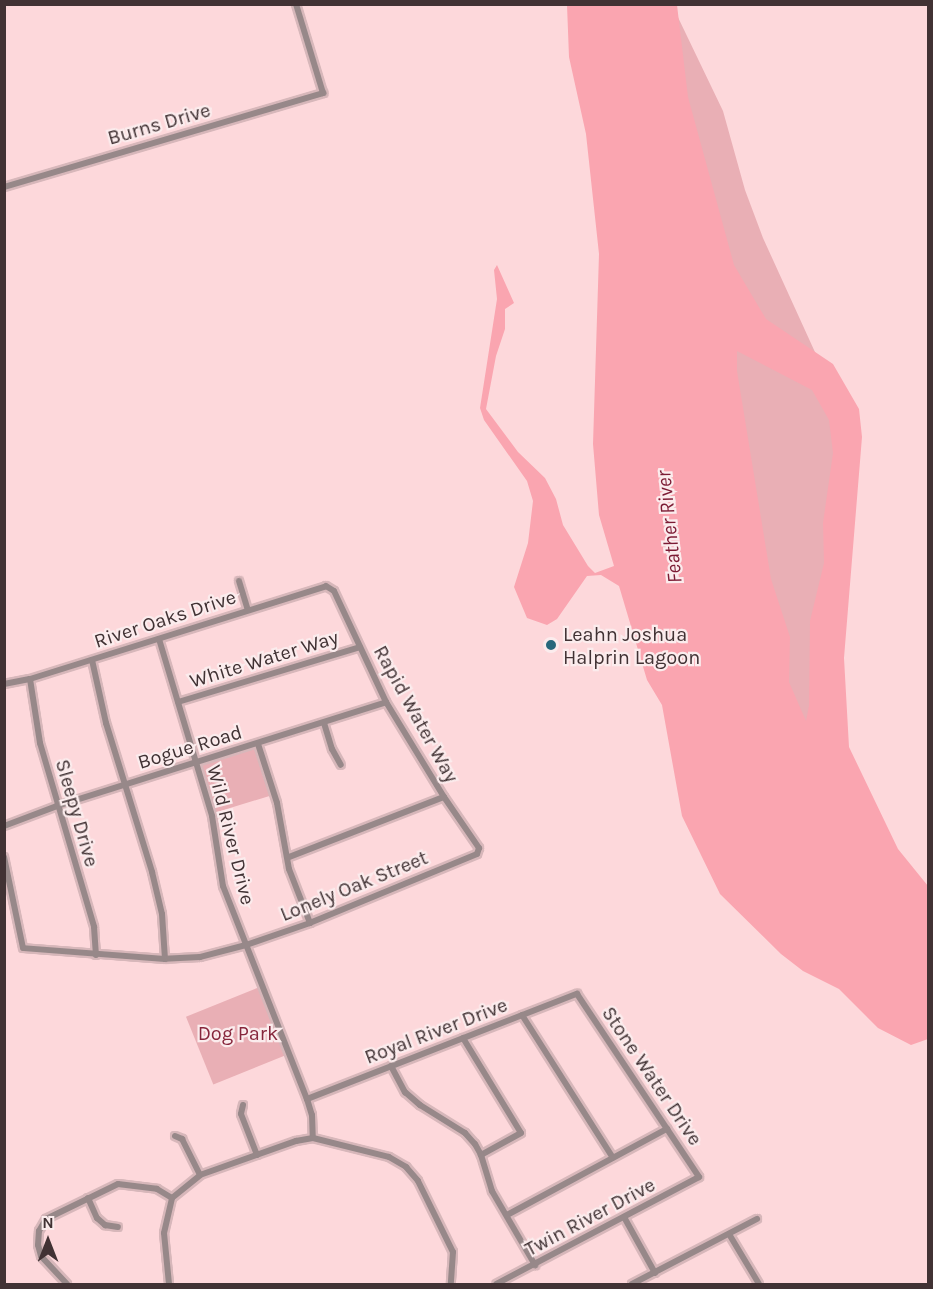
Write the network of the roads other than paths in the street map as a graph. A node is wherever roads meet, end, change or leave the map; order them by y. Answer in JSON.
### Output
{"nodes":[{"id":1,"x":296,"y":4,"type":"edge"},
{"id":2,"x":4,"y":187,"type":"edge"},
{"id":3,"x":239,"y":581,"type":"dead end"},
{"id":4,"x":334,"y":591,"type":"joint"},
{"id":5,"x":248,"y":610,"type":"junction"},
{"id":6,"x":159,"y":639,"type":"junction"},
{"id":7,"x":360,"y":647,"type":"junction"},
{"id":8,"x":92,"y":660,"type":"junction"},
{"id":9,"x":30,"y":679,"type":"junction"},
{"id":10,"x":4,"y":684,"type":"edge"},
{"id":11,"x":178,"y":702,"type":"junction"},
{"id":12,"x":386,"y":702,"type":"junction"},
{"id":13,"x":324,"y":723,"type":"junction"},
{"id":14,"x":258,"y":744,"type":"junction"},
{"id":15,"x":196,"y":763,"type":"junction"},
{"id":16,"x":341,"y":765,"type":"dead end"},
{"id":17,"x":126,"y":784,"type":"junction"},
{"id":18,"x":444,"y":797,"type":"junction"},
{"id":19,"x":57,"y":806,"type":"junction"},
{"id":20,"x":4,"y":826,"type":"edge"},
{"id":21,"x":479,"y":848,"type":"joint"},
{"id":22,"x":4,"y":857,"type":"edge"},
{"id":23,"x":289,"y":857,"type":"junction"},
{"id":24,"x":310,"y":923,"type":"junction"},
{"id":25,"x":246,"y":945,"type":"junction"},
{"id":26,"x":96,"y":955,"type":"junction"},
{"id":27,"x":165,"y":959,"type":"junction"},
{"id":28,"x":577,"y":994,"type":"joint"},
{"id":29,"x":522,"y":1015,"type":"junction"},
{"id":30,"x":463,"y":1038,"type":"junction"},
{"id":31,"x":392,"y":1066,"type":"junction"},
{"id":32,"x":307,"y":1099,"type":"junction"},
{"id":33,"x":243,"y":1105,"type":"dead end"},
{"id":34,"x":667,"y":1129,"type":"junction"},
{"id":35,"x":175,"y":1136,"type":"dead end"},
{"id":36,"x":313,"y":1138,"type":"junction"},
{"id":37,"x":257,"y":1155,"type":"junction"},
{"id":38,"x":481,"y":1155,"type":"junction"},
{"id":39,"x":613,"y":1158,"type":"junction"},
{"id":40,"x":200,"y":1176,"type":"junction"},
{"id":41,"x":699,"y":1177,"type":"joint"},
{"id":42,"x":88,"y":1198,"type":"junction"},
{"id":43,"x":172,"y":1198,"type":"junction"},
{"id":44,"x":507,"y":1215,"type":"junction"},
{"id":45,"x":624,"y":1217,"type":"junction"},
{"id":46,"x":757,"y":1219,"type":"dead end"},
{"id":47,"x":118,"y":1227,"type":"dead end"},
{"id":48,"x":729,"y":1234,"type":"junction"},
{"id":49,"x":535,"y":1265,"type":"junction"},
{"id":50,"x":655,"y":1273,"type":"junction"},
{"id":51,"x":67,"y":1284,"type":"edge"},
{"id":52,"x":170,"y":1284,"type":"edge"},
{"id":53,"x":451,"y":1284,"type":"edge"},
{"id":54,"x":496,"y":1284,"type":"edge"},
{"id":55,"x":632,"y":1284,"type":"edge"},
{"id":56,"x":759,"y":1284,"type":"edge"}],
"edges":[{"from":1,"to":2,"type":"street","name":"Burns Drive"},
{"from":3,"to":5,"type":"street"},
{"from":4,"to":5,"type":"street","name":"River Oaks Drive"},
{"from":4,"to":7,"type":"street","name":"Rapid Water Way"},
{"from":5,"to":6,"type":"street","name":"River Oaks Drive"},
{"from":6,"to":8,"type":"street","name":"River Oaks Drive"},
{"from":6,"to":11,"type":"street","name":"Wild River Drive"},
{"from":7,"to":11,"type":"street","name":"White Water Way"},
{"from":7,"to":12,"type":"street","name":"Rapid Water Way"},
{"from":8,"to":9,"type":"street","name":"River Oaks Drive"},
{"from":8,"to":17,"type":"street"},
{"from":9,"to":10,"type":"street","name":"River Oaks Drive"},
{"from":9,"to":19,"type":"street","name":"Sleepy Drive"},
{"from":11,"to":15,"type":"street","name":"Wild River Drive"},
{"from":12,"to":13,"type":"street","name":"Bogue Road"},
{"from":12,"to":18,"type":"street","name":"Rapid Water Way"},
{"from":13,"to":14,"type":"street","name":"Bogue Road"},
{"from":13,"to":16,"type":"street"},
{"from":14,"to":15,"type":"street","name":"Bogue Road"},
{"from":14,"to":23,"type":"street"},
{"from":15,"to":17,"type":"street","name":"Bogue Road"},
{"from":15,"to":25,"type":"street","name":"Wild River Drive"},
{"from":17,"to":19,"type":"street","name":"Bogue Road"},
{"from":17,"to":27,"type":"street"},
{"from":18,"to":21,"type":"street","name":"Rapid Water Way"},
{"from":18,"to":23,"type":"street"},
{"from":19,"to":20,"type":"street","name":"Bogue Road"},
{"from":19,"to":26,"type":"street","name":"Sleepy Drive"},
{"from":21,"to":24,"type":"street","name":"Lonely Oak Street"},
{"from":22,"to":26,"type":"street","name":"Lonely Oak Street"},
{"from":23,"to":24,"type":"street"},
{"from":24,"to":25,"type":"street","name":"Lonely Oak Street"},
{"from":25,"to":27,"type":"street","name":"Lonely Oak Street"},
{"from":25,"to":32,"type":"street","name":"Wild River Drive"},
{"from":26,"to":27,"type":"street","name":"Lonely Oak Street"},
{"from":28,"to":29,"type":"street","name":"Royal River Drive"},
{"from":28,"to":34,"type":"street","name":"Stone Water Drive"},
{"from":29,"to":30,"type":"street","name":"Royal River Drive"},
{"from":29,"to":39,"type":"street"},
{"from":30,"to":31,"type":"street","name":"Royal River Drive"},
{"from":30,"to":38,"type":"street"},
{"from":31,"to":32,"type":"street","name":"Royal River Drive"},
{"from":31,"to":38,"type":"street"},
{"from":32,"to":36,"type":"street","name":"Wild River Drive"},
{"from":33,"to":37,"type":"street"},
{"from":34,"to":39,"type":"street"},
{"from":34,"to":41,"type":"street","name":"Stone Water Drive"},
{"from":35,"to":40,"type":"street"},
{"from":36,"to":37,"type":"street"},
{"from":36,"to":53,"type":"street"},
{"from":37,"to":40,"type":"street"},
{"from":38,"to":44,"type":"street"},
{"from":39,"to":44,"type":"street"},
{"from":40,"to":43,"type":"street"},
{"from":41,"to":45,"type":"street","name":"Twin River Drive"},
{"from":42,"to":43,"type":"street"},
{"from":42,"to":47,"type":"street"},
{"from":42,"to":51,"type":"street"},
{"from":43,"to":52,"type":"street"},
{"from":44,"to":49,"type":"street"},
{"from":45,"to":49,"type":"street","name":"Twin River Drive"},
{"from":45,"to":50,"type":"street"},
{"from":46,"to":48,"type":"street"},
{"from":48,"to":50,"type":"street"},
{"from":48,"to":56,"type":"street"},
{"from":49,"to":54,"type":"street","name":"Twin River Drive"},
{"from":50,"to":55,"type":"street"}]}
